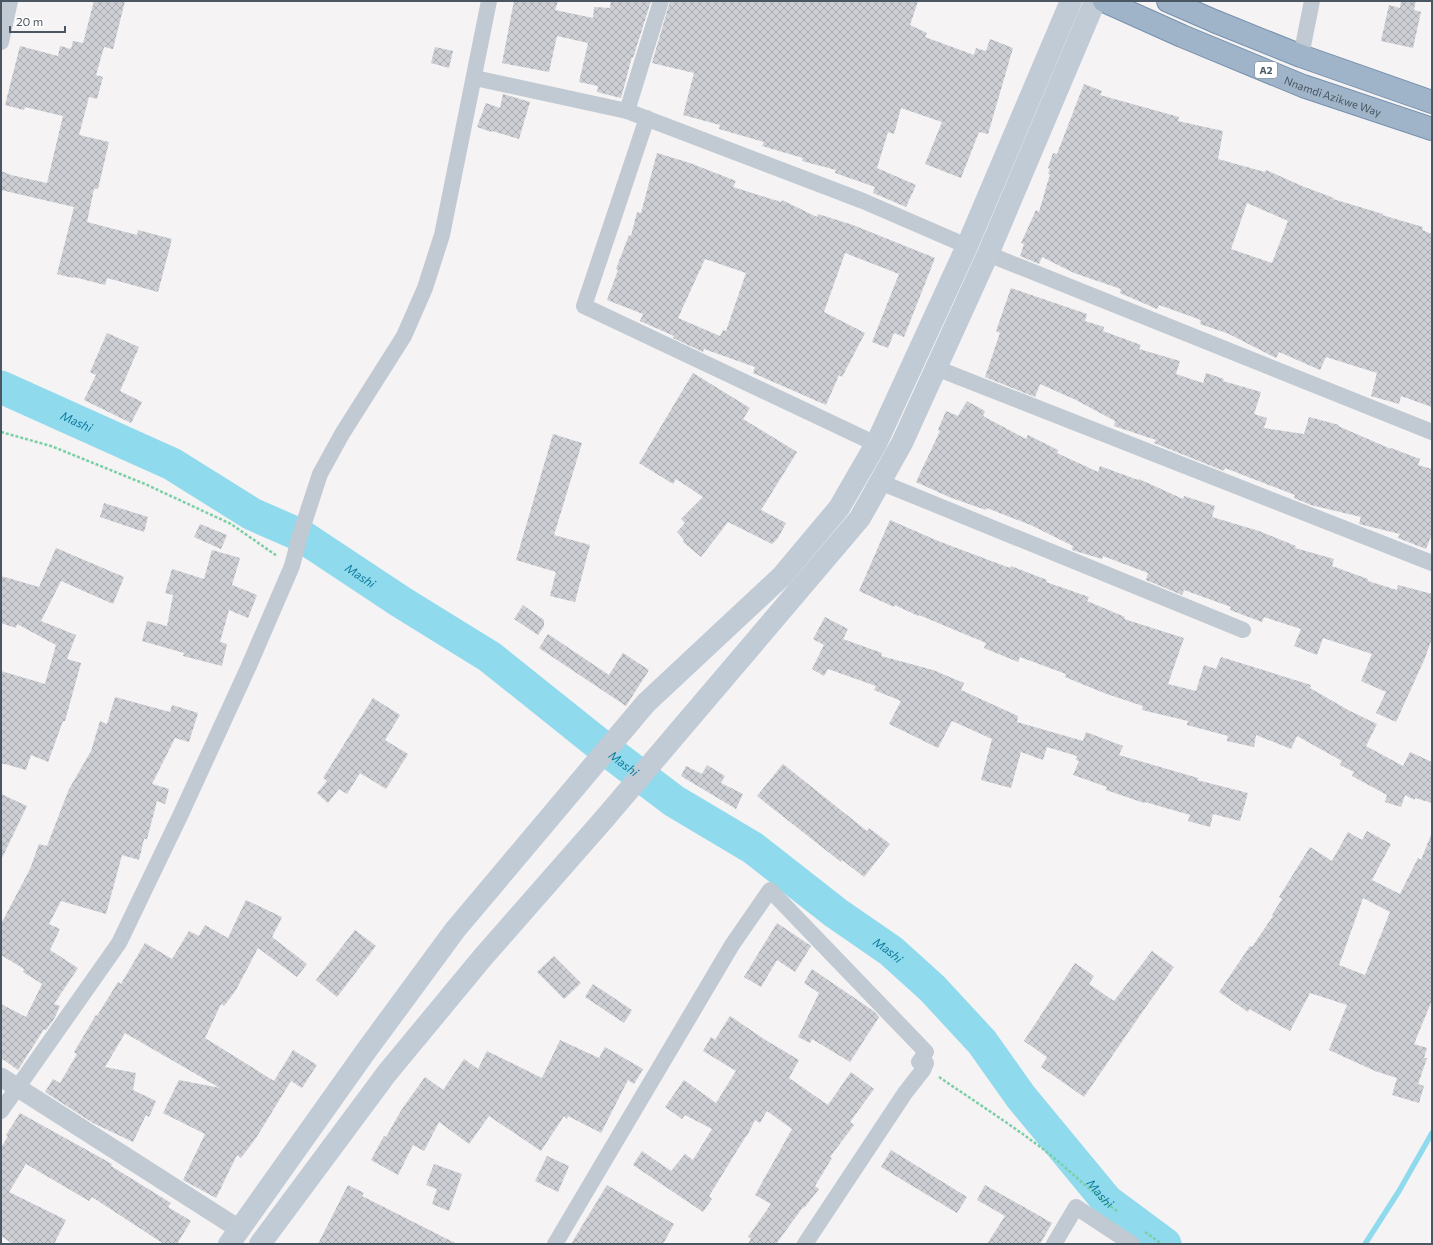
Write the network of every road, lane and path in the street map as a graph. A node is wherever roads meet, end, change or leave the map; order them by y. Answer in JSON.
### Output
{"nodes":[{"id":1,"x":10,"y":1,"type":"edge"},
{"id":2,"x":489,"y":1,"type":"edge"},
{"id":3,"x":661,"y":1,"type":"edge"},
{"id":4,"x":1071,"y":1,"type":"edge"},
{"id":5,"x":1095,"y":1,"type":"edge"},
{"id":6,"x":1104,"y":1,"type":"edge"},
{"id":7,"x":1168,"y":1,"type":"edge"},
{"id":8,"x":1312,"y":1,"type":"edge"},
{"id":9,"x":2,"y":36,"type":"edge"},
{"id":10,"x":1301,"y":56,"type":"junction"},
{"id":11,"x":475,"y":78,"type":"junction"},
{"id":12,"x":1432,"y":102,"type":"edge"},
{"id":13,"x":627,"y":111,"type":"junction"},
{"id":14,"x":646,"y":118,"type":"junction"},
{"id":15,"x":1432,"y":129,"type":"edge"},
{"id":16,"x":968,"y":246,"type":"junction"},
{"id":17,"x":988,"y":254,"type":"junction"},
{"id":18,"x":936,"y":368,"type":"junction"},
{"id":19,"x":1,"y":432,"type":"edge"},
{"id":20,"x":1432,"y":432,"type":"edge"},
{"id":21,"x":876,"y":444,"type":"junction"},
{"id":22,"x":880,"y":482,"type":"junction"},
{"id":23,"x":1432,"y":563,"type":"edge"},
{"id":24,"x":292,"y":566,"type":"junction"},
{"id":25,"x":1243,"y":630,"type":"dead end"},
{"id":26,"x":919,"y":1062,"type":"junction"},
{"id":27,"x":1,"y":1077,"type":"edge"},
{"id":28,"x":18,"y":1087,"type":"junction"},
{"id":29,"x":1,"y":1111,"type":"edge"},
{"id":30,"x":1099,"y":1198,"type":"dead end"},
{"id":31,"x":234,"y":1236,"type":"edge"},
{"id":32,"x":261,"y":1244,"type":"edge"},
{"id":33,"x":555,"y":1244,"type":"edge"},
{"id":34,"x":805,"y":1244,"type":"edge"},
{"id":35,"x":1054,"y":1244,"type":"edge"},
{"id":36,"x":1132,"y":1244,"type":"edge"}],
"edges":[{"from":1,"to":9,"type":"street"},
{"from":2,"to":11,"type":"street"},
{"from":3,"to":13,"type":"street"},
{"from":4,"to":16,"type":"main road"},
{"from":5,"to":17,"type":"main road"},
{"from":6,"to":15,"type":"highway","name":"Nnamdi Azikwe Way","number":"A2"},
{"from":7,"to":10,"type":"highway","number":"A2"},
{"from":8,"to":10,"type":"street"},
{"from":10,"to":12,"type":"highway","number":"A2"},
{"from":11,"to":13,"type":"street"},
{"from":11,"to":24,"type":"street"},
{"from":13,"to":14,"type":"street"},
{"from":14,"to":16,"type":"street"},
{"from":14,"to":21,"type":"street"},
{"from":16,"to":21,"type":"main road"},
{"from":17,"to":18,"type":"main road"},
{"from":17,"to":20,"type":"street"},
{"from":18,"to":22,"type":"main road"},
{"from":18,"to":23,"type":"street"},
{"from":19,"to":24,"type":"path"},
{"from":21,"to":31,"type":"main road"},
{"from":22,"to":25,"type":"street"},
{"from":22,"to":32,"type":"main road"},
{"from":24,"to":28,"type":"street"},
{"from":26,"to":30,"type":"path"},
{"from":26,"to":33,"type":"street"},
{"from":26,"to":34,"type":"street"},
{"from":27,"to":28,"type":"street"},
{"from":28,"to":29,"type":"street"},
{"from":28,"to":31,"type":"street"},
{"from":35,"to":36,"type":"street"}]}
